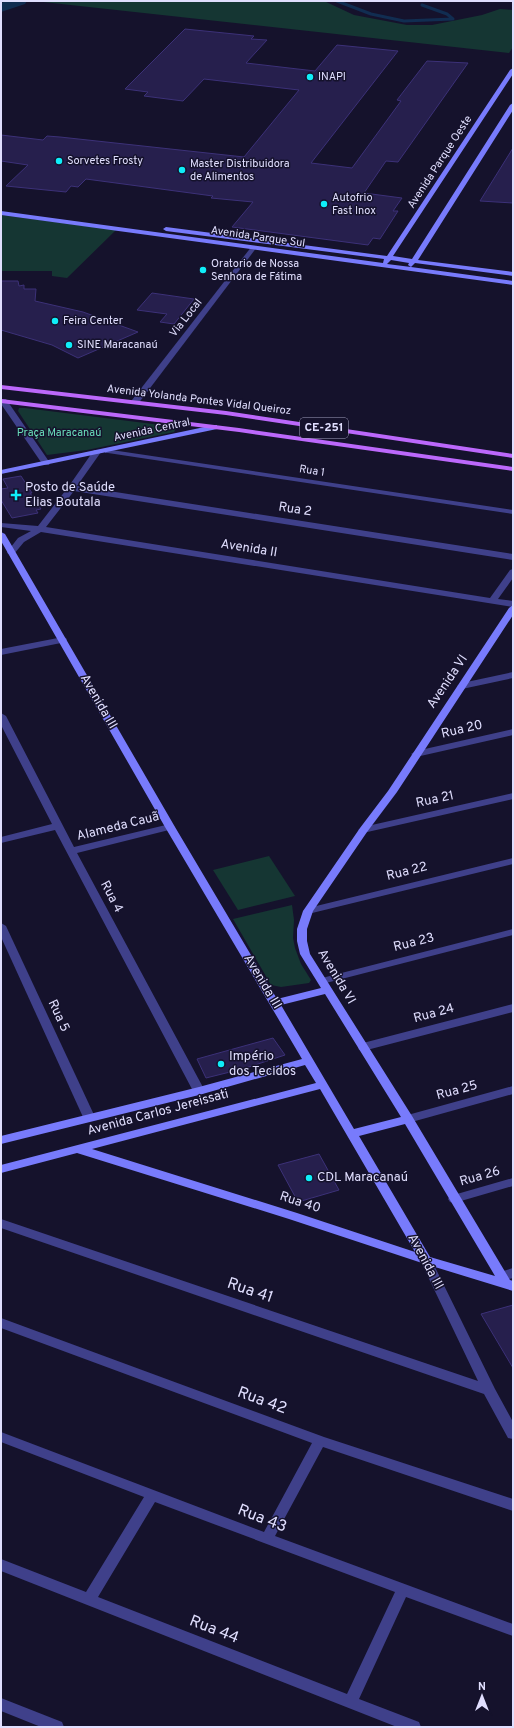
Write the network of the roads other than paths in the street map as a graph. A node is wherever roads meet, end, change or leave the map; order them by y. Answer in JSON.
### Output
{"nodes":[{"id":1,"x":513,"y":70,"type":"edge"},
{"id":2,"x":513,"y":105,"type":"edge"},
{"id":3,"x":1,"y":207,"type":"edge"},
{"id":4,"x":1,"y":213,"type":"edge"},
{"id":5,"x":254,"y":247,"type":"junction"},
{"id":6,"x":389,"y":258,"type":"junction"},
{"id":7,"x":414,"y":260,"type":"junction"},
{"id":8,"x":383,"y":265,"type":"junction"},
{"id":9,"x":409,"y":269,"type":"junction"},
{"id":10,"x":513,"y":274,"type":"edge"},
{"id":11,"x":513,"y":283,"type":"edge"},
{"id":12,"x":1,"y":387,"type":"edge"},
{"id":13,"x":2,"y":401,"type":"edge"},
{"id":14,"x":135,"y":402,"type":"junction"},
{"id":15,"x":214,"y":427,"type":"junction"},
{"id":16,"x":366,"y":434,"type":"junction"},
{"id":17,"x":399,"y":439,"type":"junction"},
{"id":18,"x":358,"y":447,"type":"junction"},
{"id":19,"x":108,"y":450,"type":"junction"},
{"id":20,"x":97,"y":452,"type":"junction"},
{"id":21,"x":392,"y":452,"type":"junction"},
{"id":22,"x":513,"y":456,"type":"edge"},
{"id":23,"x":46,"y":462,"type":"junction"},
{"id":24,"x":513,"y":469,"type":"edge"},
{"id":25,"x":1,"y":472,"type":"edge"},
{"id":26,"x":72,"y":488,"type":"junction"},
{"id":27,"x":513,"y":512,"type":"edge"},
{"id":28,"x":1,"y":525,"type":"edge"},
{"id":29,"x":40,"y":529,"type":"junction"},
{"id":30,"x":1,"y":534,"type":"edge"},
{"id":31,"x":11,"y":552,"type":"junction"},
{"id":32,"x":513,"y":558,"type":"edge"},
{"id":33,"x":513,"y":572,"type":"edge"},
{"id":34,"x":493,"y":600,"type":"junction"},
{"id":35,"x":513,"y":604,"type":"edge"},
{"id":36,"x":513,"y":608,"type":"edge"},
{"id":37,"x":508,"y":623,"type":"edge"},
{"id":38,"x":63,"y":640,"type":"junction"},
{"id":39,"x":1,"y":652,"type":"edge"},
{"id":40,"x":513,"y":675,"type":"edge"},
{"id":41,"x":462,"y":686,"type":"junction"},
{"id":42,"x":1,"y":716,"type":"edge"},
{"id":43,"x":513,"y":732,"type":"edge"},
{"id":44,"x":416,"y":754,"type":"junction"},
{"id":45,"x":513,"y":796,"type":"edge"},
{"id":46,"x":58,"y":826,"type":"junction"},
{"id":47,"x":170,"y":827,"type":"junction"},
{"id":48,"x":363,"y":830,"type":"junction"},
{"id":49,"x":1,"y":840,"type":"edge"},
{"id":50,"x":71,"y":851,"type":"junction"},
{"id":51,"x":513,"y":861,"type":"edge"},
{"id":52,"x":308,"y":911,"type":"junction"},
{"id":53,"x":1,"y":926,"type":"edge"},
{"id":54,"x":513,"y":932,"type":"edge"},
{"id":55,"x":325,"y":985,"type":"junction"},
{"id":56,"x":274,"y":1003,"type":"junction"},
{"id":57,"x":513,"y":1008,"type":"edge"},
{"id":58,"x":363,"y":1047,"type":"junction"},
{"id":59,"x":308,"y":1061,"type":"junction"},
{"id":60,"x":322,"y":1085,"type":"junction"},
{"id":61,"x":513,"y":1090,"type":"edge"},
{"id":62,"x":199,"y":1091,"type":"junction"},
{"id":63,"x":89,"y":1117,"type":"junction"},
{"id":64,"x":408,"y":1119,"type":"junction"},
{"id":65,"x":351,"y":1134,"type":"junction"},
{"id":66,"x":1,"y":1140,"type":"edge"},
{"id":67,"x":78,"y":1149,"type":"junction"},
{"id":68,"x":1,"y":1169,"type":"edge"},
{"id":69,"x":513,"y":1182,"type":"edge"},
{"id":70,"x":454,"y":1199,"type":"junction"},
{"id":71,"x":1,"y":1223,"type":"edge"},
{"id":72,"x":426,"y":1260,"type":"junction"},
{"id":73,"x":513,"y":1273,"type":"edge"},
{"id":74,"x":506,"y":1282,"type":"edge"},
{"id":75,"x":1,"y":1323,"type":"edge"},
{"id":76,"x":489,"y":1390,"type":"junction"},
{"id":77,"x":513,"y":1434,"type":"edge"},
{"id":78,"x":1,"y":1437,"type":"edge"},
{"id":79,"x":320,"y":1441,"type":"junction"},
{"id":80,"x":152,"y":1496,"type":"junction"},
{"id":81,"x":513,"y":1505,"type":"edge"},
{"id":82,"x":267,"y":1539,"type":"junction"},
{"id":83,"x":1,"y":1565,"type":"edge"},
{"id":84,"x":403,"y":1589,"type":"junction"},
{"id":85,"x":90,"y":1600,"type":"junction"},
{"id":86,"x":513,"y":1630,"type":"edge"},
{"id":87,"x":351,"y":1702,"type":"junction"},
{"id":88,"x":1,"y":1704,"type":"edge"},
{"id":89,"x":57,"y":1727,"type":"edge"},
{"id":90,"x":414,"y":1727,"type":"edge"}],
"edges":[{"from":1,"to":6,"type":"street","name":"Avenida Parque Oeste"},
{"from":2,"to":7,"type":"street"},
{"from":3,"to":6,"type":"street","name":"Avenida Parque Sul"},
{"from":4,"to":5,"type":"street","name":"Avenida Parque Sul"},
{"from":5,"to":8,"type":"street","name":"Avenida Parque Sul"},
{"from":5,"to":14,"type":"street","name":"Via Local"},
{"from":6,"to":7,"type":"street","name":"Avenida Parque Sul"},
{"from":6,"to":8,"type":"street","name":"Avenida Parque Oeste"},
{"from":7,"to":9,"type":"street"},
{"from":7,"to":10,"type":"street","name":"Avenida Parque Sul"},
{"from":8,"to":9,"type":"street","name":"Avenida Parque Sul"},
{"from":9,"to":11,"type":"street","name":"Avenida Parque Sul"},
{"from":12,"to":14,"type":"main road","name":"Avenida Yolanda Pontes Vidal Queiroz","number":"CE-251"},
{"from":13,"to":15,"type":"main road","name":"Avenida Yolanda Pontes Vidal Queiroz","number":"CE-251"},
{"from":13,"to":23,"type":"street"},
{"from":14,"to":16,"type":"main road","name":"Avenida Yolanda Pontes Vidal Queiroz","number":"CE-251"},
{"from":15,"to":18,"type":"main road","name":"Avenida Yolanda Pontes Vidal Queiroz","number":"CE-251"},
{"from":15,"to":19,"type":"street","name":"Avenida Central"},
{"from":16,"to":17,"type":"main road","name":"Avenida Yolanda Pontes Vidal Queiroz","number":"CE-251"},
{"from":16,"to":18,"type":"main road"},
{"from":17,"to":21,"type":"main road"},
{"from":17,"to":22,"type":"main road","name":"Avenida Yolanda Pontes Vidal Queiroz","number":"CE-251"},
{"from":18,"to":21,"type":"main road","name":"Avenida Yolanda Pontes Vidal Queiroz","number":"CE-251"},
{"from":19,"to":20,"type":"street","name":"Avenida Central"},
{"from":19,"to":27,"type":"street","name":"Rua 1"},
{"from":20,"to":23,"type":"street","name":"Avenida Central"},
{"from":20,"to":26,"type":"street"},
{"from":21,"to":24,"type":"main road","name":"Avenida Yolanda Pontes Vidal Queiroz","number":"CE-251"},
{"from":23,"to":25,"type":"street","name":"Avenida Central"},
{"from":26,"to":29,"type":"street"},
{"from":26,"to":32,"type":"street","name":"Rua 2"},
{"from":28,"to":29,"type":"street","name":"Avenida II"},
{"from":29,"to":31,"type":"street"},
{"from":29,"to":34,"type":"street","name":"Avenida II"},
{"from":30,"to":31,"type":"street","name":"Avenida III"},
{"from":31,"to":38,"type":"street","name":"Avenida III"},
{"from":33,"to":34,"type":"street"},
{"from":34,"to":35,"type":"street","name":"Avenida II"},
{"from":36,"to":37,"type":"street","name":"Avenida VI"},
{"from":37,"to":41,"type":"street","name":"Avenida VI"},
{"from":38,"to":39,"type":"street"},
{"from":38,"to":47,"type":"street","name":"Avenida III"},
{"from":40,"to":41,"type":"street"},
{"from":41,"to":44,"type":"street","name":"Avenida VI"},
{"from":42,"to":46,"type":"street","name":"Rua 4"},
{"from":43,"to":44,"type":"street","name":"Rua 20"},
{"from":44,"to":48,"type":"street","name":"Avenida VI"},
{"from":45,"to":48,"type":"street","name":"Rua 21"},
{"from":46,"to":49,"type":"street"},
{"from":46,"to":50,"type":"street","name":"Rua 4"},
{"from":47,"to":50,"type":"street","name":"Alameda Cauã"},
{"from":47,"to":56,"type":"street","name":"Avenida III"},
{"from":48,"to":52,"type":"street","name":"Avenida VI"},
{"from":50,"to":62,"type":"street","name":"Rua 4"},
{"from":51,"to":52,"type":"street","name":"Rua 22"},
{"from":52,"to":55,"type":"street","name":"Avenida VI"},
{"from":53,"to":63,"type":"street","name":"Rua 5"},
{"from":54,"to":55,"type":"street","name":"Rua 23"},
{"from":55,"to":56,"type":"street"},
{"from":55,"to":58,"type":"street","name":"Avenida VI"},
{"from":56,"to":59,"type":"street","name":"Avenida III"},
{"from":57,"to":58,"type":"street","name":"Rua 24"},
{"from":58,"to":64,"type":"street","name":"Avenida VI"},
{"from":59,"to":60,"type":"street","name":"Avenida III"},
{"from":59,"to":62,"type":"street","name":"Avenida Carlos Jereissati"},
{"from":60,"to":65,"type":"street","name":"Avenida III"},
{"from":60,"to":67,"type":"street","name":"Avenida Carlos Jereissati"},
{"from":61,"to":64,"type":"street","name":"Rua 25"},
{"from":62,"to":63,"type":"street","name":"Avenida Carlos Jereissati"},
{"from":63,"to":66,"type":"street","name":"Avenida Carlos Jereissati"},
{"from":64,"to":65,"type":"street"},
{"from":64,"to":70,"type":"street","name":"Avenida VI"},
{"from":65,"to":72,"type":"street","name":"Avenida III"},
{"from":67,"to":68,"type":"street","name":"Avenida Carlos Jereissati"},
{"from":67,"to":72,"type":"street","name":"Rua 40"},
{"from":69,"to":70,"type":"street","name":"Rua 26"},
{"from":70,"to":74,"type":"street","name":"Avenida VI"},
{"from":71,"to":76,"type":"street","name":"Rua 41"},
{"from":72,"to":74,"type":"street","name":"Rua 40"},
{"from":72,"to":76,"type":"street","name":"Avenida III"},
{"from":73,"to":74,"type":"street"},
{"from":75,"to":79,"type":"street","name":"Rua 42"},
{"from":76,"to":77,"type":"street","name":"Avenida III"},
{"from":78,"to":80,"type":"street","name":"Rua 43"},
{"from":79,"to":81,"type":"street","name":"Rua 42"},
{"from":79,"to":82,"type":"street"},
{"from":80,"to":82,"type":"street","name":"Rua 43"},
{"from":80,"to":85,"type":"street"},
{"from":82,"to":84,"type":"street","name":"Rua 43"},
{"from":83,"to":85,"type":"street","name":"Rua 44"},
{"from":84,"to":86,"type":"street","name":"Rua 43"},
{"from":84,"to":87,"type":"street"},
{"from":85,"to":87,"type":"street","name":"Rua 44"},
{"from":87,"to":90,"type":"street","name":"Rua 44"},
{"from":88,"to":89,"type":"street"}]}
